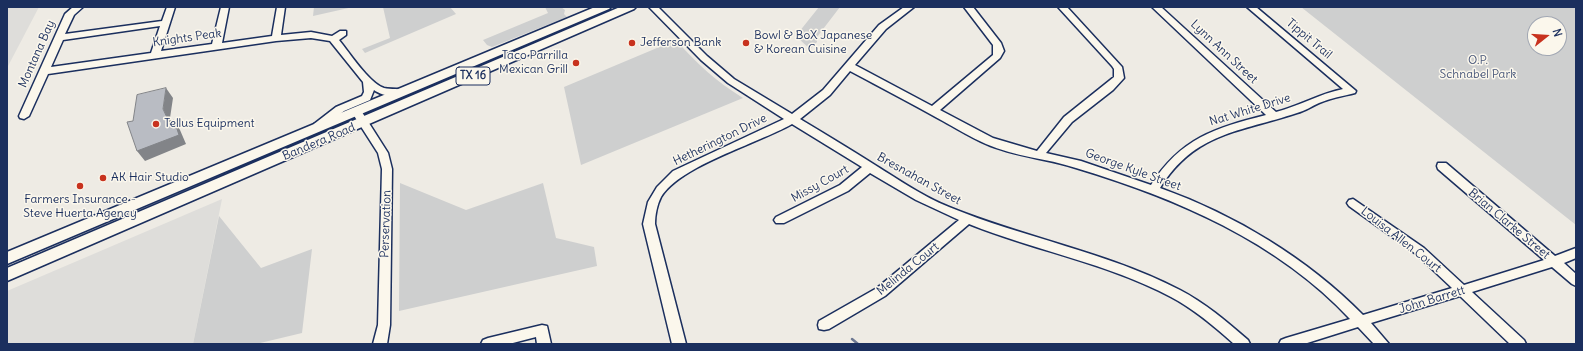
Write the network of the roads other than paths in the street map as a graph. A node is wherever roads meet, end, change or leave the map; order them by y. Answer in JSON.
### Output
{"nodes":[{"id":1,"x":80,"y":7,"type":"edge"},
{"id":2,"x":171,"y":7,"type":"edge"},
{"id":3,"x":225,"y":7,"type":"edge"},
{"id":4,"x":281,"y":7,"type":"edge"},
{"id":5,"x":605,"y":7,"type":"edge"},
{"id":6,"x":630,"y":7,"type":"edge"},
{"id":7,"x":653,"y":7,"type":"edge"},
{"id":8,"x":910,"y":7,"type":"edge"},
{"id":9,"x":968,"y":7,"type":"edge"},
{"id":10,"x":1062,"y":7,"type":"edge"},
{"id":11,"x":1156,"y":7,"type":"edge"},
{"id":12,"x":1251,"y":7,"type":"edge"},
{"id":13,"x":165,"y":23,"type":"junction"},
{"id":14,"x":342,"y":33,"type":"dead end"},
{"id":15,"x":59,"y":38,"type":"junction"},
{"id":16,"x":276,"y":38,"type":"junction"},
{"id":17,"x":333,"y":39,"type":"junction"},
{"id":18,"x":216,"y":47,"type":"junction"},
{"id":19,"x":155,"y":55,"type":"junction"},
{"id":20,"x":849,"y":66,"type":"junction"},
{"id":21,"x":44,"y":71,"type":"junction"},
{"id":22,"x":368,"y":81,"type":"junction"},
{"id":23,"x":1352,"y":91,"type":"joint"},
{"id":24,"x":400,"y":93,"type":"junction"},
{"id":25,"x":933,"y":111,"type":"junction"},
{"id":26,"x":24,"y":116,"type":"dead end"},
{"id":27,"x":1274,"y":116,"type":"junction"},
{"id":28,"x":360,"y":117,"type":"junction"},
{"id":29,"x":792,"y":119,"type":"junction"},
{"id":30,"x":313,"y":129,"type":"junction"},
{"id":31,"x":1039,"y":156,"type":"junction"},
{"id":32,"x":1442,"y":166,"type":"dead end"},
{"id":33,"x":870,"y":167,"type":"junction"},
{"id":34,"x":1153,"y":190,"type":"junction"},
{"id":35,"x":1352,"y":203,"type":"dead end"},
{"id":36,"x":780,"y":220,"type":"dead end"},
{"id":37,"x":968,"y":220,"type":"junction"},
{"id":38,"x":1576,"y":253,"type":"edge"},
{"id":39,"x":7,"y":258,"type":"edge"},
{"id":40,"x":1554,"y":262,"type":"junction"},
{"id":41,"x":7,"y":275,"type":"edge"},
{"id":42,"x":1576,"y":281,"type":"edge"},
{"id":43,"x":1463,"y":290,"type":"junction"},
{"id":44,"x":1362,"y":321,"type":"junction"},
{"id":45,"x":824,"y":325,"type":"dead end"},
{"id":46,"x":380,"y":344,"type":"edge"},
{"id":47,"x":488,"y":344,"type":"edge"},
{"id":48,"x":544,"y":344,"type":"edge"},
{"id":49,"x":679,"y":344,"type":"edge"},
{"id":50,"x":1243,"y":344,"type":"edge"},
{"id":51,"x":1286,"y":344,"type":"edge"},
{"id":52,"x":1382,"y":344,"type":"edge"},
{"id":53,"x":1519,"y":344,"type":"edge"}],
"edges":[{"from":1,"to":15,"type":"street","name":"Montana Bay"},
{"from":2,"to":13,"type":"street"},
{"from":3,"to":18,"type":"street"},
{"from":4,"to":16,"type":"street"},
{"from":5,"to":24,"type":"main road","name":"Bandera Road","number":"TX 16"},
{"from":6,"to":28,"type":"main road","name":"Bandera Road","number":"TX 16"},
{"from":7,"to":29,"type":"street","name":"Bresnahan Street"},
{"from":8,"to":20,"type":"street","name":"Hetherington Drive"},
{"from":9,"to":25,"type":"street"},
{"from":10,"to":31,"type":"street"},
{"from":11,"to":27,"type":"street","name":"Lynn Ann Street"},
{"from":12,"to":23,"type":"street","name":"Tippit Trail"},
{"from":13,"to":15,"type":"street"},
{"from":13,"to":19,"type":"street"},
{"from":14,"to":17,"type":"street"},
{"from":15,"to":21,"type":"street","name":"Montana Bay"},
{"from":16,"to":17,"type":"street","name":"Knights Peak"},
{"from":16,"to":18,"type":"street","name":"Knights Peak"},
{"from":17,"to":22,"type":"street"},
{"from":18,"to":19,"type":"street","name":"Knights Peak"},
{"from":19,"to":21,"type":"street","name":"Knights Peak"},
{"from":20,"to":25,"type":"street","name":"George Kyle Street"},
{"from":20,"to":29,"type":"street","name":"Hetherington Drive"},
{"from":21,"to":26,"type":"street","name":"Montana Bay"},
{"from":22,"to":24,"type":"street"},
{"from":22,"to":30,"type":"street"},
{"from":23,"to":27,"type":"street","name":"Nat White Drive"},
{"from":24,"to":28,"type":"main road","name":"Bandera Road","number":"TX 16"},
{"from":25,"to":31,"type":"street","name":"George Kyle Street"},
{"from":27,"to":34,"type":"street","name":"Nat White Drive"},
{"from":28,"to":30,"type":"main road","name":"Bandera Road","number":"TX 16"},
{"from":28,"to":41,"type":"main road","name":"Bandera Road","number":"TX 16"},
{"from":28,"to":46,"type":"street","name":"Perservation"},
{"from":29,"to":33,"type":"street","name":"Bresnahan Street"},
{"from":29,"to":49,"type":"street","name":"Hetherington Drive"},
{"from":30,"to":39,"type":"main road","name":"Bandera Road","number":"TX 16"},
{"from":31,"to":34,"type":"street","name":"George Kyle Street"},
{"from":32,"to":40,"type":"street","name":"Brian Clarke Street"},
{"from":33,"to":36,"type":"street","name":"Missy Court"},
{"from":33,"to":37,"type":"street","name":"Bresnahan Street"},
{"from":34,"to":44,"type":"street","name":"George Kyle Street"},
{"from":35,"to":43,"type":"street","name":"Louisa Allen Court"},
{"from":37,"to":45,"type":"street","name":"Melinda Court"},
{"from":37,"to":50,"type":"street","name":"Bresnahan Street"},
{"from":38,"to":40,"type":"street","name":"John Barrett"},
{"from":40,"to":42,"type":"street","name":"Brian Clarke Street"},
{"from":40,"to":43,"type":"street","name":"John Barrett"},
{"from":43,"to":44,"type":"street","name":"John Barrett"},
{"from":43,"to":53,"type":"street","name":"Louisa Allen Court"},
{"from":44,"to":51,"type":"street","name":"John Barrett"},
{"from":44,"to":52,"type":"street","name":"George Kyle Street"},
{"from":47,"to":48,"type":"street"}]}
